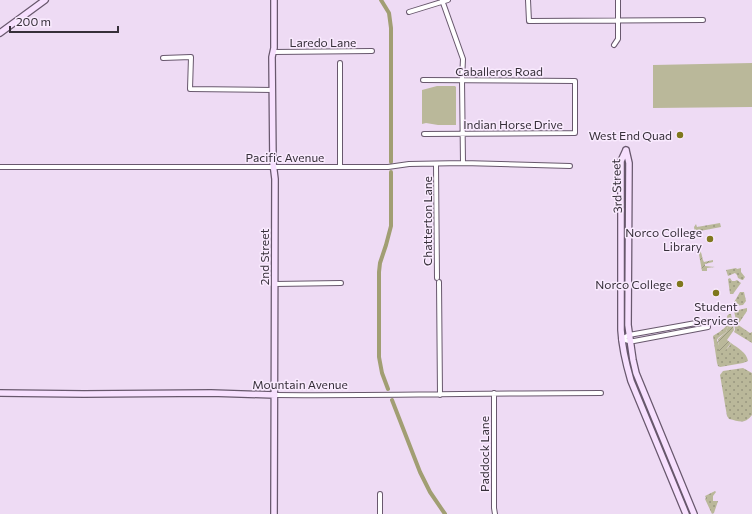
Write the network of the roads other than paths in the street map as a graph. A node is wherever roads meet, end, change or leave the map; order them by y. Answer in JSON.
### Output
{"nodes":[{"id":1,"x":45,"y":0,"type":"edge"},
{"id":2,"x":274,"y":0,"type":"edge"},
{"id":3,"x":448,"y":0,"type":"edge"},
{"id":4,"x":528,"y":0,"type":"edge"},
{"id":5,"x":618,"y":0,"type":"edge"},
{"id":6,"x":442,"y":1,"type":"edge"},
{"id":7,"x":409,"y":12,"type":"dead end"},
{"id":8,"x":618,"y":20,"type":"junction"},
{"id":9,"x":703,"y":20,"type":"dead end"},
{"id":10,"x":0,"y":33,"type":"edge"},
{"id":11,"x":614,"y":46,"type":"dead end"},
{"id":12,"x":372,"y":51,"type":"dead end"},
{"id":13,"x":274,"y":52,"type":"junction"},
{"id":14,"x":163,"y":58,"type":"dead end"},
{"id":15,"x":340,"y":62,"type":"dead end"},
{"id":16,"x":423,"y":80,"type":"dead end"},
{"id":17,"x":462,"y":80,"type":"junction"},
{"id":18,"x":575,"y":81,"type":"joint"},
{"id":19,"x":273,"y":90,"type":"junction"},
{"id":20,"x":424,"y":134,"type":"dead end"},
{"id":21,"x":463,"y":134,"type":"junction"},
{"id":22,"x":463,"y":163,"type":"junction"},
{"id":23,"x":436,"y":164,"type":"junction"},
{"id":24,"x":570,"y":166,"type":"dead end"},
{"id":25,"x":0,"y":167,"type":"edge"},
{"id":26,"x":273,"y":167,"type":"junction"},
{"id":27,"x":340,"y":167,"type":"junction"},
{"id":28,"x":341,"y":283,"type":"dead end"},
{"id":29,"x":275,"y":284,"type":"junction"},
{"id":30,"x":707,"y":321,"type":"dead end"},
{"id":31,"x":708,"y":327,"type":"dead end"},
{"id":32,"x":629,"y":335,"type":"junction"},
{"id":33,"x":621,"y":339,"type":"junction"},
{"id":34,"x":629,"y":341,"type":"junction"},
{"id":35,"x":0,"y":393,"type":"edge"},
{"id":36,"x":494,"y":393,"type":"junction"},
{"id":37,"x":600,"y":393,"type":"dead end"},
{"id":38,"x":275,"y":395,"type":"junction"},
{"id":39,"x":440,"y":395,"type":"junction"},
{"id":40,"x":661,"y":434,"type":"junction"},
{"id":41,"x":654,"y":436,"type":"junction"},
{"id":42,"x":380,"y":494,"type":"dead end"},
{"id":43,"x":274,"y":514,"type":"edge"},
{"id":44,"x":380,"y":514,"type":"edge"},
{"id":45,"x":495,"y":514,"type":"edge"},
{"id":46,"x":686,"y":514,"type":"edge"},
{"id":47,"x":694,"y":514,"type":"edge"}],
"edges":[{"from":1,"to":10,"type":"street"},
{"from":2,"to":13,"type":"street","name":"2nd Street"},
{"from":3,"to":6,"type":"street"},
{"from":4,"to":8,"type":"street"},
{"from":5,"to":8,"type":"street"},
{"from":6,"to":7,"type":"street"},
{"from":6,"to":17,"type":"street"},
{"from":8,"to":9,"type":"street"},
{"from":8,"to":11,"type":"street"},
{"from":12,"to":13,"type":"street","name":"Laredo Lane"},
{"from":13,"to":19,"type":"street","name":"2nd Street"},
{"from":14,"to":19,"type":"street"},
{"from":15,"to":27,"type":"street"},
{"from":16,"to":17,"type":"street","name":"Caballeros Road"},
{"from":17,"to":18,"type":"street","name":"Caballeros Road"},
{"from":17,"to":21,"type":"street"},
{"from":18,"to":21,"type":"street","name":"Indian Horse Drive"},
{"from":19,"to":26,"type":"street","name":"2nd Street"},
{"from":20,"to":21,"type":"street","name":"Indian Horse Drive"},
{"from":21,"to":22,"type":"street"},
{"from":22,"to":23,"type":"street","name":"Pacific Avenue"},
{"from":22,"to":24,"type":"street","name":"Pacific Avenue"},
{"from":23,"to":27,"type":"street","name":"Pacific Avenue"},
{"from":23,"to":39,"type":"street","name":"Chatterton Lane"},
{"from":25,"to":26,"type":"street","name":"Pacific Avenue"},
{"from":26,"to":27,"type":"street","name":"Pacific Avenue"},
{"from":26,"to":29,"type":"street","name":"2nd Street"},
{"from":28,"to":29,"type":"street"},
{"from":29,"to":38,"type":"street","name":"2nd Street"},
{"from":30,"to":32,"type":"street"},
{"from":31,"to":34,"type":"street"},
{"from":32,"to":33,"type":"street"},
{"from":32,"to":33,"type":"street","name":"3rd Street"},
{"from":32,"to":34,"type":"street","name":"3rd Street"},
{"from":33,"to":34,"type":"street"},
{"from":33,"to":41,"type":"street","name":"3rd Street"},
{"from":34,"to":40,"type":"street","name":"3rd Street"},
{"from":35,"to":38,"type":"street","name":"Mountain Avenue"},
{"from":36,"to":37,"type":"street","name":"Mountain Avenue"},
{"from":36,"to":39,"type":"street","name":"Mountain Avenue"},
{"from":36,"to":45,"type":"street","name":"Paddock Lane"},
{"from":38,"to":39,"type":"street","name":"Mountain Avenue"},
{"from":38,"to":43,"type":"street","name":"2nd Street"},
{"from":40,"to":41,"type":"street"},
{"from":40,"to":47,"type":"street","name":"3rd Street"},
{"from":41,"to":46,"type":"street","name":"3rd Street"},
{"from":42,"to":44,"type":"street"}]}
